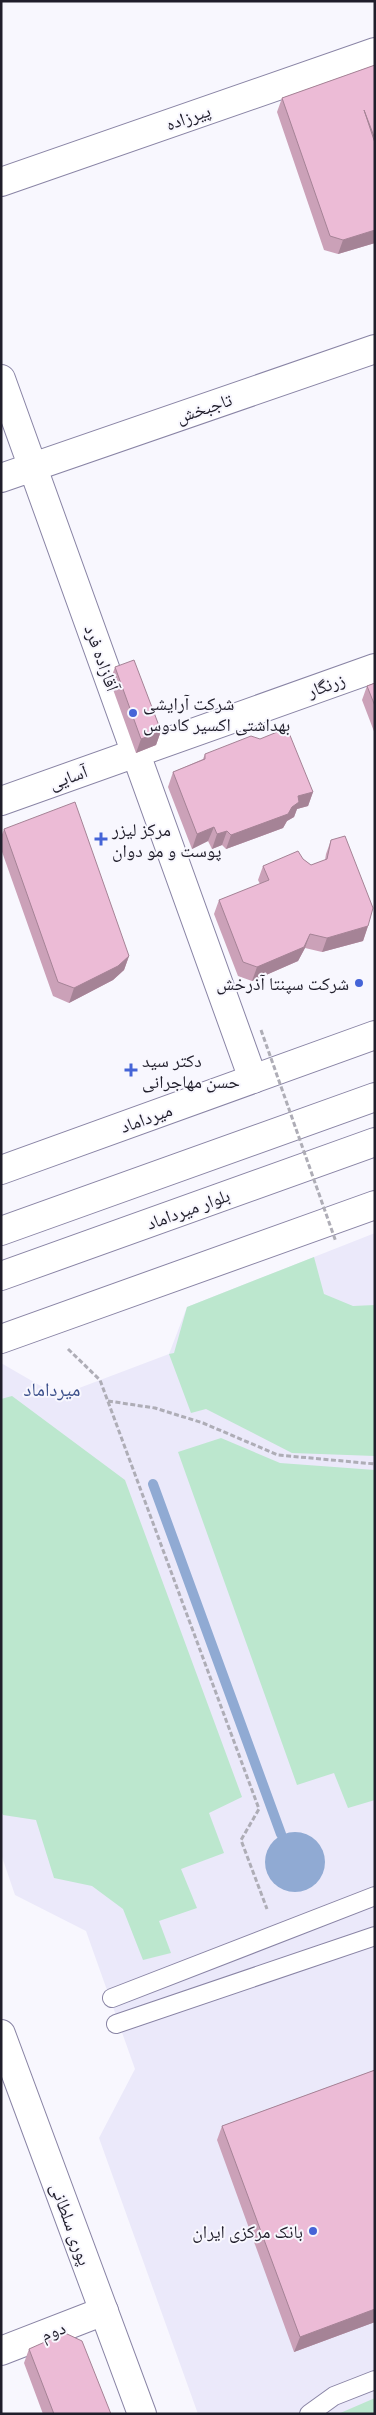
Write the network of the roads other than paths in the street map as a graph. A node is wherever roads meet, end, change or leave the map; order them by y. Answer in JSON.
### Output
{"nodes":[{"id":1,"x":375,"y":52,"type":"edge"},
{"id":2,"x":1,"y":182,"type":"edge"},
{"id":3,"x":375,"y":349,"type":"edge"},
{"id":4,"x":1,"y":379,"type":"edge"},
{"id":5,"x":33,"y":467,"type":"junction"},
{"id":6,"x":1,"y":478,"type":"edge"},
{"id":7,"x":375,"y":668,"type":"edge"},
{"id":8,"x":136,"y":753,"type":"junction"},
{"id":9,"x":1,"y":801,"type":"edge"},
{"id":10,"x":375,"y":1035,"type":"edge"},
{"id":11,"x":253,"y":1079,"type":"junction"},
{"id":12,"x":375,"y":1097,"type":"edge"},
{"id":13,"x":375,"y":1142,"type":"edge"},
{"id":14,"x":1,"y":1170,"type":"edge"},
{"id":15,"x":375,"y":1205,"type":"edge"},
{"id":16,"x":1,"y":1231,"type":"edge"},
{"id":17,"x":1,"y":1276,"type":"edge"},
{"id":18,"x":1,"y":1339,"type":"edge"},
{"id":19,"x":375,"y":1896,"type":"edge"},
{"id":20,"x":375,"y":1936,"type":"edge"},
{"id":21,"x":112,"y":1998,"type":"dead end"},
{"id":22,"x":116,"y":2024,"type":"dead end"},
{"id":23,"x":1,"y":2034,"type":"edge"},
{"id":24,"x":104,"y":2312,"type":"junction"},
{"id":25,"x":1,"y":2351,"type":"edge"},
{"id":26,"x":375,"y":2380,"type":"edge"},
{"id":27,"x":142,"y":2414,"type":"edge"},
{"id":28,"x":309,"y":2414,"type":"edge"}],
"edges":[{"from":1,"to":2,"type":"street","name":"پیرزاده"},
{"from":3,"to":5,"type":"street","name":"تاجبخش"},
{"from":4,"to":5,"type":"street","name":"آقازاده فرد"},
{"from":5,"to":6,"type":"street","name":"تاجبخش"},
{"from":5,"to":8,"type":"street","name":"آقازاده فرد"},
{"from":7,"to":8,"type":"street","name":"زرنگار"},
{"from":8,"to":9,"type":"street","name":"آسایی"},
{"from":8,"to":11,"type":"street","name":"آقازاده فرد"},
{"from":10,"to":11,"type":"street","name":"میرداماد"},
{"from":11,"to":14,"type":"street","name":"میرداماد"},
{"from":12,"to":16,"type":"street"},
{"from":13,"to":17,"type":"street","name":"بلوار میرداماد"},
{"from":15,"to":18,"type":"street"},
{"from":19,"to":21,"type":"lane"},
{"from":20,"to":22,"type":"lane"},
{"from":23,"to":24,"type":"street","name":"پوری سلطانی"},
{"from":24,"to":25,"type":"street","name":"دوم"},
{"from":24,"to":27,"type":"street","name":"پوری سلطانی"},
{"from":26,"to":28,"type":"lane"}]}
